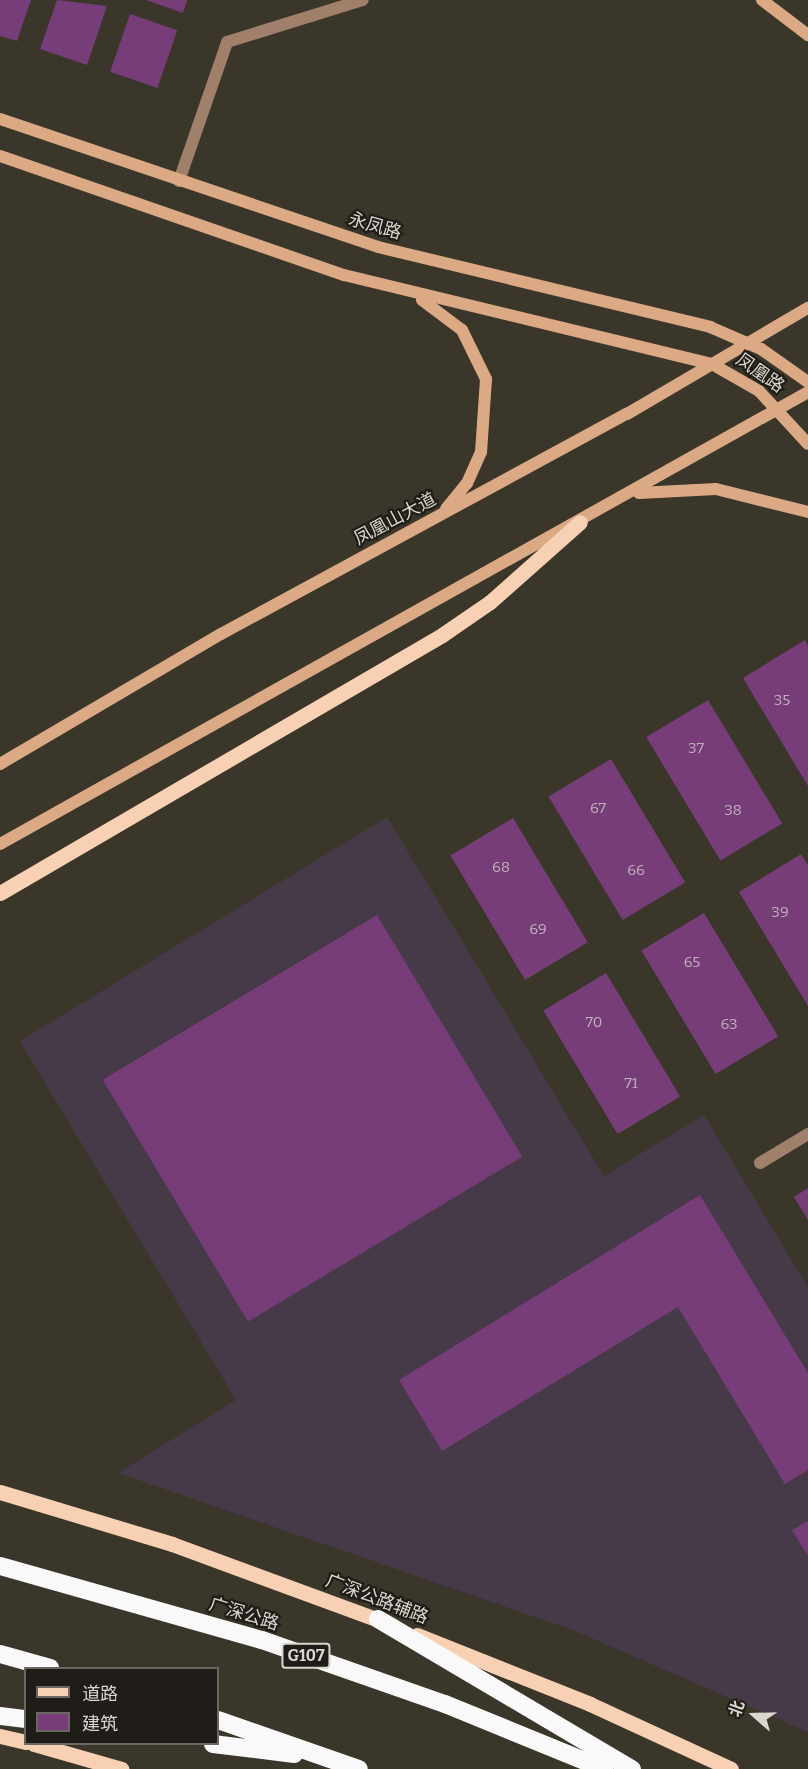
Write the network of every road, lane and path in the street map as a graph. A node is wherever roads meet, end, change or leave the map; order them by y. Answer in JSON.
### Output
{"nodes":[{"id":1,"x":363,"y":0,"type":"edge"},
{"id":2,"x":762,"y":0,"type":"edge"},
{"id":3,"x":808,"y":35,"type":"edge"},
{"id":4,"x":0,"y":119,"type":"edge"},
{"id":5,"x":0,"y":156,"type":"edge"},
{"id":6,"x":179,"y":181,"type":"junction"},
{"id":7,"x":405,"y":292,"type":"junction"},
{"id":8,"x":808,"y":308,"type":"edge"},
{"id":9,"x":747,"y":342,"type":"junction"},
{"id":10,"x":712,"y":364,"type":"junction"},
{"id":11,"x":808,"y":382,"type":"edge"},
{"id":12,"x":808,"y":392,"type":"edge"},
{"id":13,"x":779,"y":408,"type":"junction"},
{"id":14,"x":808,"y":444,"type":"edge"},
{"id":15,"x":629,"y":495,"type":"junction"},
{"id":16,"x":808,"y":512,"type":"edge"},
{"id":17,"x":439,"y":516,"type":"junction"},
{"id":18,"x":580,"y":522,"type":"junction"},
{"id":19,"x":0,"y":764,"type":"edge"},
{"id":20,"x":0,"y":844,"type":"edge"},
{"id":21,"x":0,"y":893,"type":"edge"},
{"id":22,"x":808,"y":1134,"type":"edge"},
{"id":23,"x":760,"y":1163,"type":"dead end"},
{"id":24,"x":0,"y":1492,"type":"edge"},
{"id":25,"x":0,"y":1566,"type":"edge"},
{"id":26,"x":378,"y":1619,"type":"junction"},
{"id":27,"x":0,"y":1654,"type":"edge"},
{"id":28,"x":46,"y":1667,"type":"edge"},
{"id":29,"x":0,"y":1716,"type":"edge"},
{"id":30,"x":24,"y":1719,"type":"edge"},
{"id":31,"x":219,"y":1720,"type":"edge"},
{"id":32,"x":0,"y":1736,"type":"edge"},
{"id":33,"x":24,"y":1742,"type":"edge"},
{"id":34,"x":219,"y":1744,"type":"edge"},
{"id":35,"x":41,"y":1745,"type":"edge"},
{"id":36,"x":332,"y":1759,"type":"junction"},
{"id":37,"x":121,"y":1769,"type":"edge"},
{"id":38,"x":359,"y":1769,"type":"edge"},
{"id":39,"x":604,"y":1769,"type":"edge"},
{"id":40,"x":632,"y":1769,"type":"edge"},
{"id":41,"x":731,"y":1769,"type":"edge"}],
"edges":[{"from":1,"to":6,"type":"street"},
{"from":2,"to":3,"type":"main road"},
{"from":4,"to":6,"type":"main road","name":"永凤路"},
{"from":5,"to":7,"type":"main road"},
{"from":6,"to":9,"type":"main road","name":"永凤路"},
{"from":7,"to":10,"type":"main road"},
{"from":7,"to":17,"type":"main road"},
{"from":8,"to":9,"type":"main road","name":"凤凰山大道"},
{"from":9,"to":10,"type":"main road","name":"凤凰山大道"},
{"from":9,"to":11,"type":"main road","name":"凤凰路"},
{"from":10,"to":13,"type":"main road","name":"凤凰路"},
{"from":10,"to":17,"type":"main road","name":"凤凰山大道"},
{"from":12,"to":13,"type":"main road"},
{"from":13,"to":14,"type":"main road","name":"凤凰路"},
{"from":13,"to":15,"type":"main road"},
{"from":15,"to":16,"type":"main road"},
{"from":15,"to":18,"type":"main road"},
{"from":17,"to":19,"type":"main road","name":"凤凰山大道"},
{"from":18,"to":20,"type":"main road"},
{"from":18,"to":21,"type":"main road"},
{"from":22,"to":23,"type":"street"},
{"from":24,"to":26,"type":"main road","name":"广深公路辅路"},
{"from":25,"to":39,"type":"highway","name":"广深公路","number":"G107"},
{"from":26,"to":40,"type":"highway"},
{"from":26,"to":41,"type":"main road","name":"广深公路辅路"},
{"from":27,"to":28,"type":"highway"},
{"from":29,"to":30,"type":"highway"},
{"from":31,"to":36,"type":"highway"},
{"from":32,"to":33,"type":"main road"},
{"from":34,"to":36,"type":"highway"},
{"from":35,"to":37,"type":"main road"},
{"from":36,"to":38,"type":"highway"}]}
